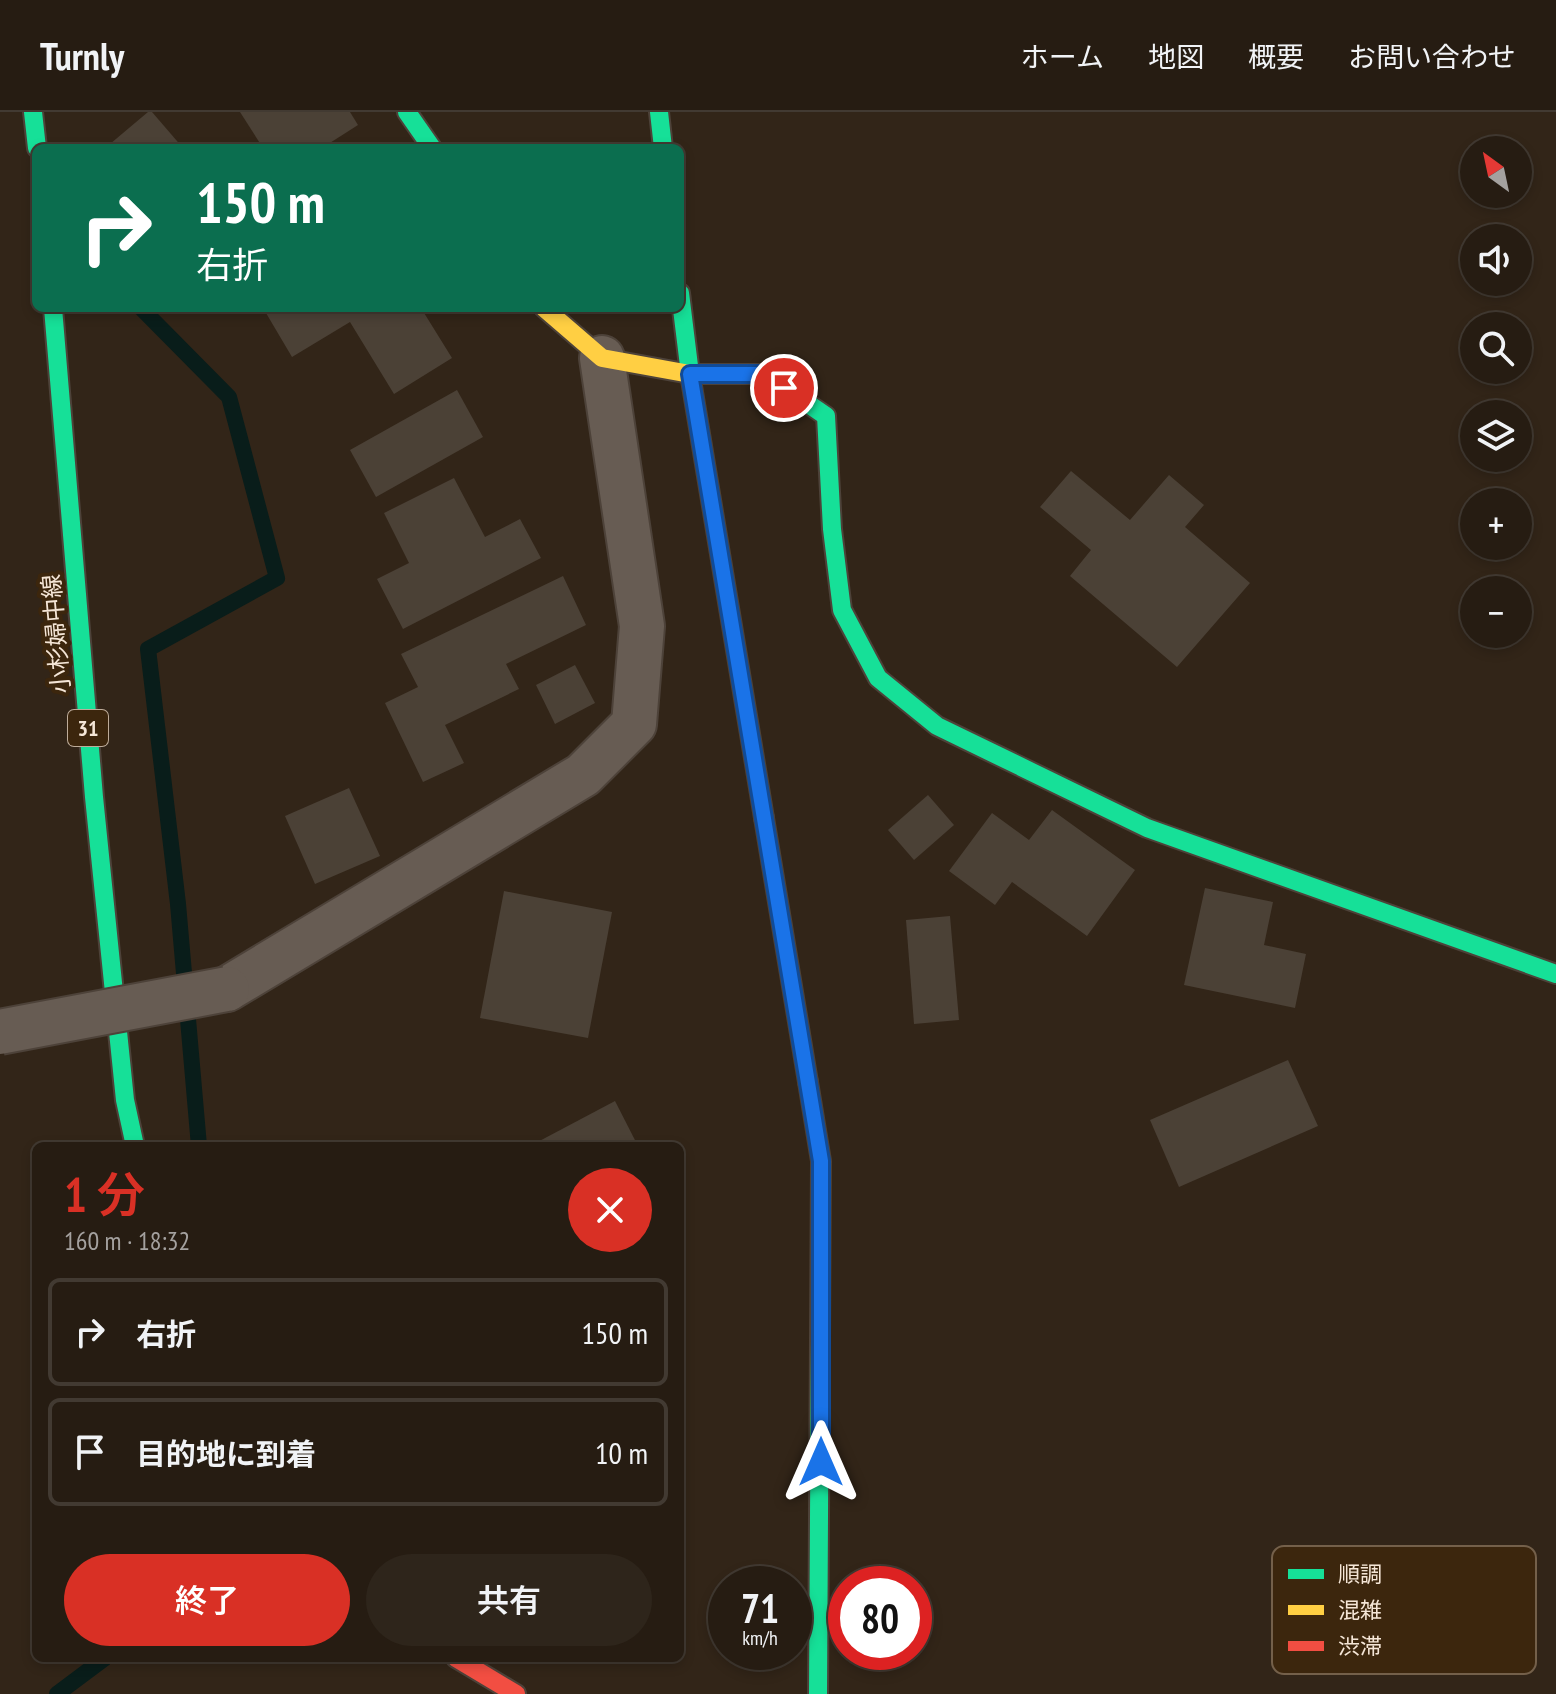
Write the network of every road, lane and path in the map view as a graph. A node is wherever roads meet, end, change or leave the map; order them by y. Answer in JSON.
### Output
{"nodes":[{"id":1,"x":33,"y":112,"type":"edge"},
{"id":2,"x":407,"y":112,"type":"edge"},
{"id":3,"x":659,"y":112,"type":"edge"},
{"id":4,"x":37,"y":144,"type":"edge"},
{"id":5,"x":429,"y":144,"type":"edge"},
{"id":6,"x":663,"y":144,"type":"edge"},
{"id":7,"x":53,"y":312,"type":"edge"},
{"id":8,"x":549,"y":312,"type":"edge"},
{"id":9,"x":682,"y":312,"type":"edge"},
{"id":10,"x":602,"y":358,"type":"junction"},
{"id":11,"x":690,"y":374,"type":"junction"},
{"id":12,"x":1556,"y":974,"type":"edge"},
{"id":13,"x":0,"y":1032,"type":"edge"},
{"id":14,"x":134,"y":1142,"type":"edge"},
{"id":15,"x":463,"y":1662,"type":"edge"},
{"id":16,"x":516,"y":1694,"type":"edge"},
{"id":17,"x":818,"y":1694,"type":"edge"}],
"edges":[{"from":1,"to":4,"type":"main road"},
{"from":2,"to":5,"type":"main road"},
{"from":3,"to":6,"type":"main road"},
{"from":7,"to":14,"type":"main road","name":"小杉婦中線","number":"31"},
{"from":8,"to":10,"type":"main road"},
{"from":9,"to":11,"type":"main road"},
{"from":10,"to":11,"type":"main road"},
{"from":10,"to":13,"type":"street","bridge":true},
{"from":11,"to":12,"type":"main road"},
{"from":11,"to":17,"type":"main road"},
{"from":15,"to":16,"type":"main road"}]}
